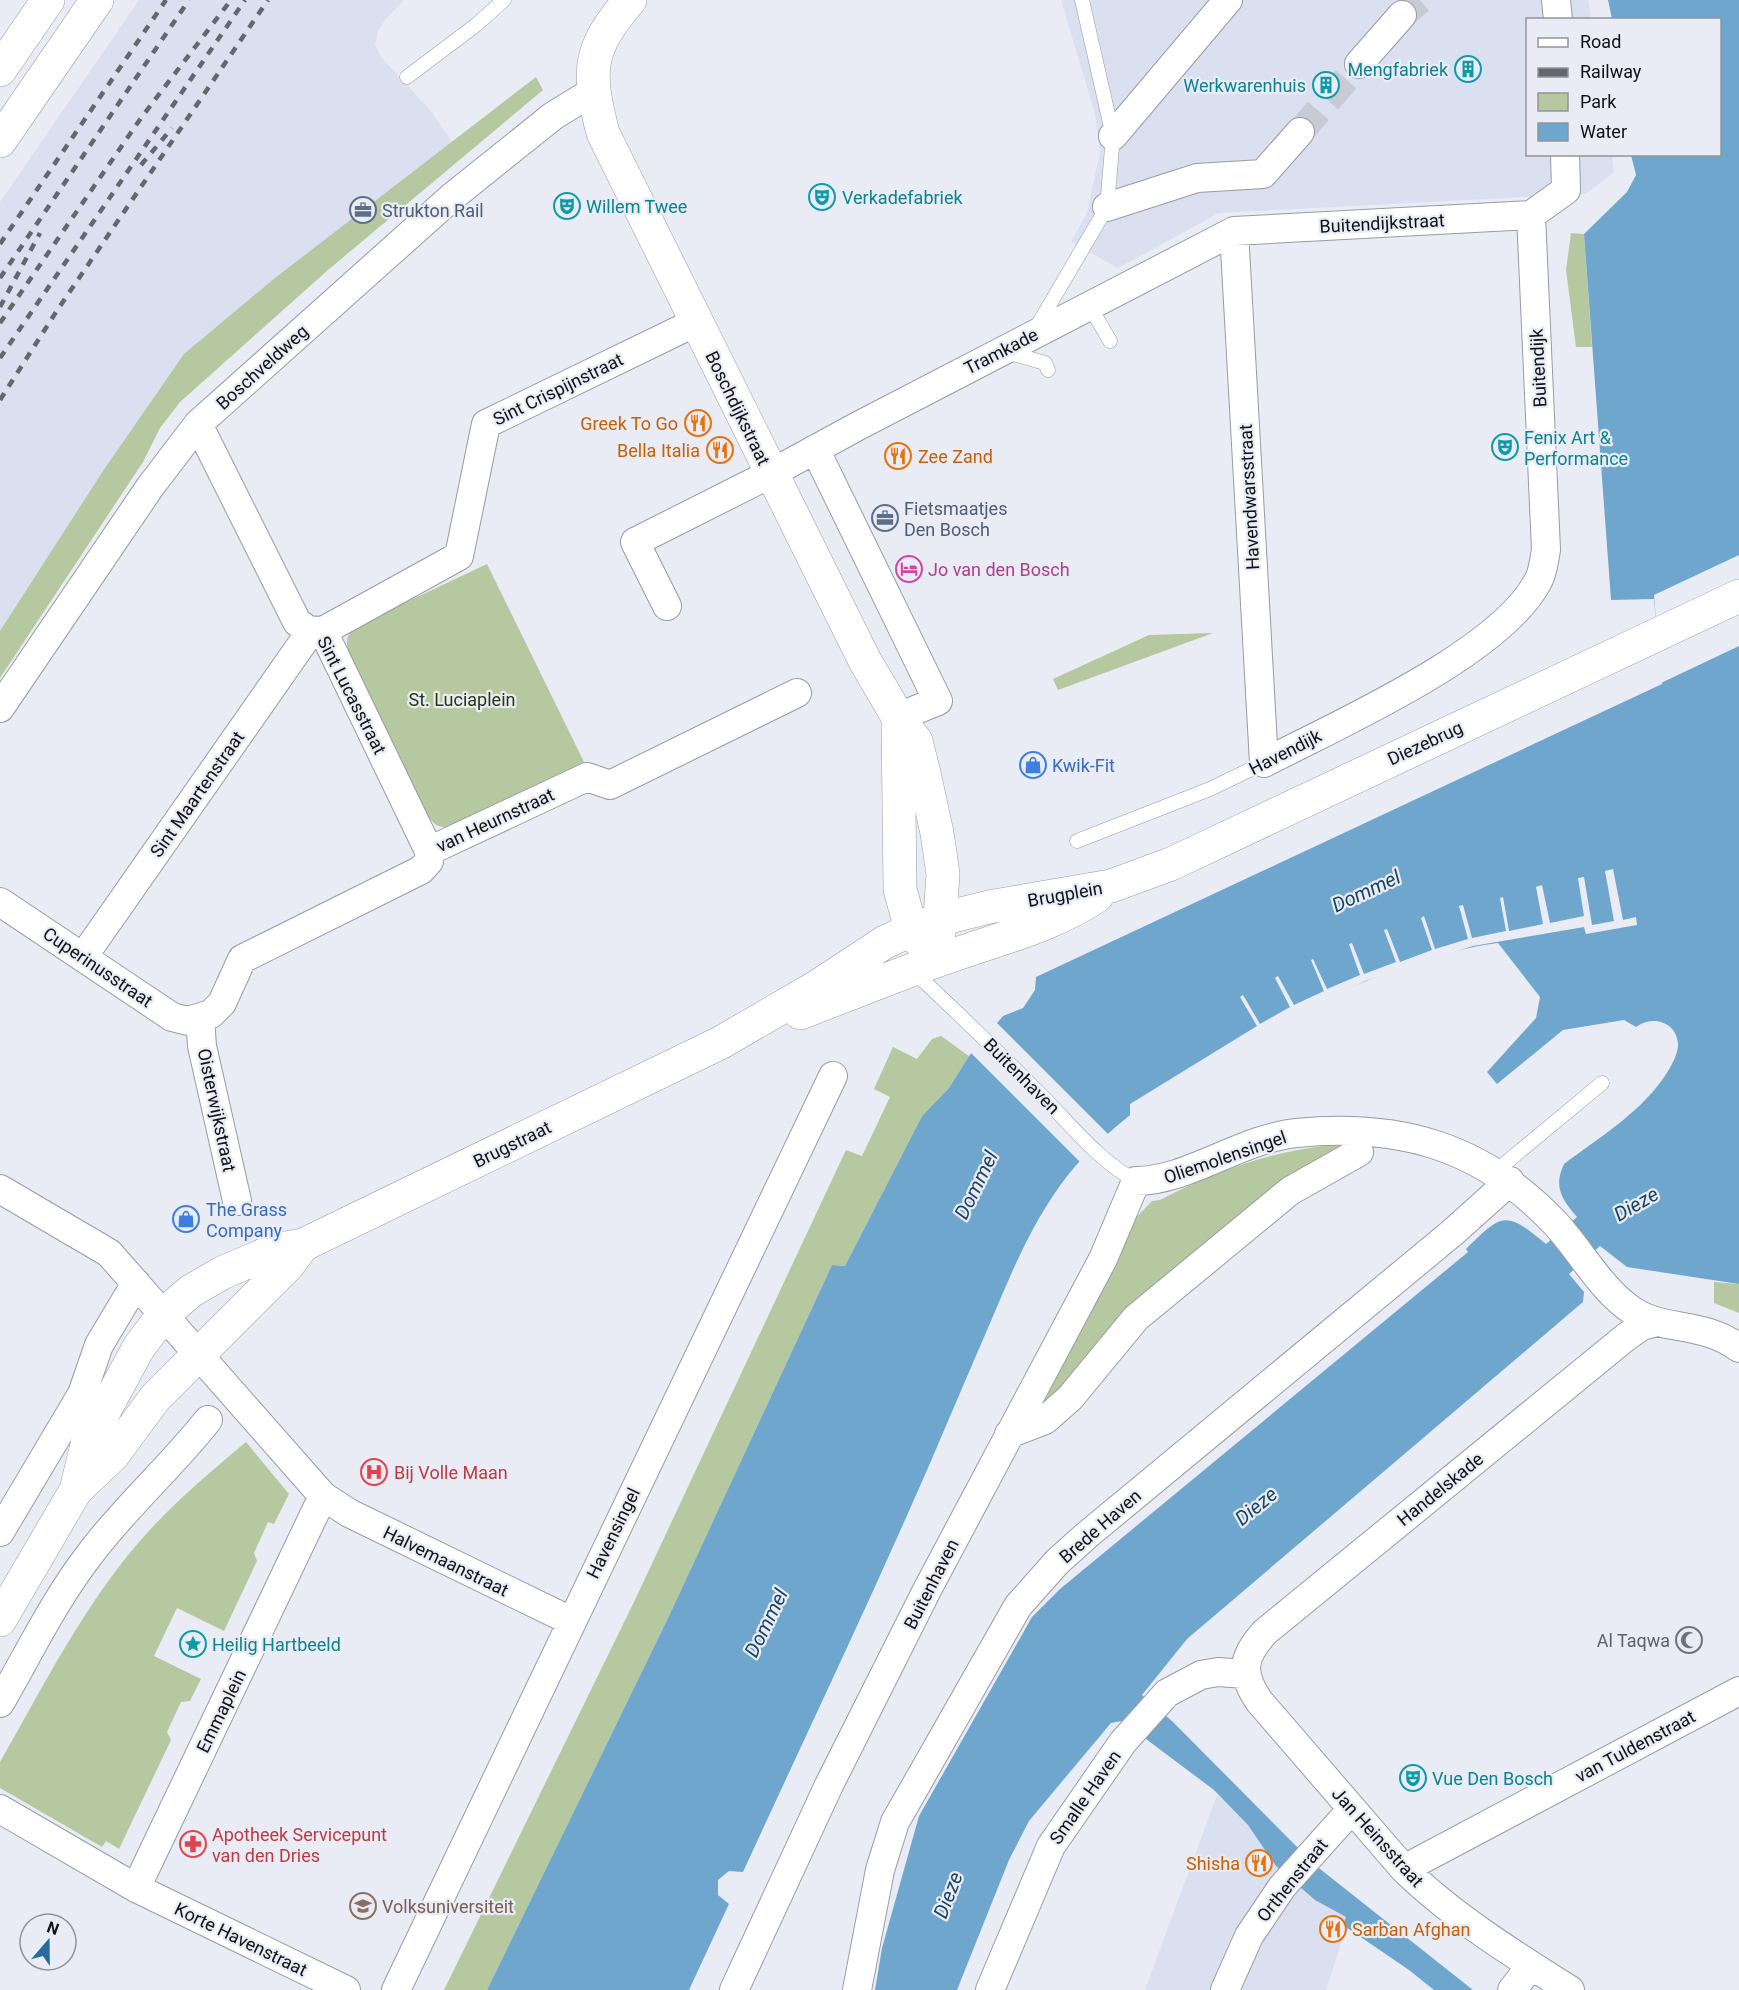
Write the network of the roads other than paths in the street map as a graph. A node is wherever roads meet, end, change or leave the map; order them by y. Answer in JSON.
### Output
{"nodes":[{"id":1,"x":48,"y":0,"type":"edge"},
{"id":2,"x":97,"y":0,"type":"edge"},
{"id":3,"x":504,"y":0,"type":"edge"},
{"id":4,"x":630,"y":0,"type":"edge"},
{"id":5,"x":1082,"y":0,"type":"edge"},
{"id":6,"x":1228,"y":0,"type":"edge"},
{"id":7,"x":1556,"y":0,"type":"edge"},
{"id":8,"x":1402,"y":15,"type":"tunnel mouth"},
{"id":9,"x":1558,"y":18,"type":"edge"},
{"id":10,"x":1359,"y":64,"type":"tunnel mouth"},
{"id":11,"x":0,"y":70,"type":"edge"},
{"id":12,"x":406,"y":77,"type":"dead end"},
{"id":13,"x":592,"y":92,"type":"junction"},
{"id":14,"x":1300,"y":132,"type":"tunnel mouth"},
{"id":15,"x":1113,"y":135,"type":"junction"},
{"id":16,"x":0,"y":141,"type":"edge"},
{"id":17,"x":1565,"y":156,"type":"edge"},
{"id":18,"x":1107,"y":207,"type":"junction"},
{"id":19,"x":1531,"y":215,"type":"junction"},
{"id":20,"x":1233,"y":231,"type":"junction"},
{"id":21,"x":1089,"y":305,"type":"junction"},
{"id":22,"x":696,"y":322,"type":"junction"},
{"id":23,"x":1032,"y":335,"type":"junction"},
{"id":24,"x":1110,"y":340,"type":"dead end"},
{"id":25,"x":1002,"y":351,"type":"junction"},
{"id":26,"x":1048,"y":370,"type":"dead end"},
{"id":27,"x":198,"y":424,"type":"junction"},
{"id":28,"x":815,"y":449,"type":"junction"},
{"id":29,"x":770,"y":474,"type":"junction"},
{"id":30,"x":1739,"y":596,"type":"edge"},
{"id":31,"x":668,"y":606,"type":"dead end"},
{"id":32,"x":315,"y":630,"type":"junction"},
{"id":33,"x":1482,"y":640,"type":"joint"},
{"id":34,"x":797,"y":693,"type":"dead end"},
{"id":35,"x":0,"y":708,"type":"edge"},
{"id":36,"x":898,"y":717,"type":"junction"},
{"id":37,"x":1264,"y":763,"type":"junction"},
{"id":38,"x":1077,"y":841,"type":"dead end"},
{"id":39,"x":429,"y":851,"type":"junction"},
{"id":40,"x":1111,"y":886,"type":"junction"},
{"id":41,"x":0,"y":902,"type":"edge"},
{"id":42,"x":941,"y":919,"type":"junction"},
{"id":43,"x":911,"y":930,"type":"junction"},
{"id":44,"x":83,"y":957,"type":"junction"},
{"id":45,"x":925,"y":966,"type":"junction"},
{"id":46,"x":815,"y":988,"type":"joint"},
{"id":47,"x":200,"y":1018,"type":"junction"},
{"id":48,"x":720,"y":1043,"type":"junction"},
{"id":49,"x":833,"y":1076,"type":"dead end"},
{"id":50,"x":1602,"y":1083,"type":"dead end"},
{"id":51,"x":1359,"y":1152,"type":"dead end"},
{"id":52,"x":1503,"y":1176,"type":"junction"},
{"id":53,"x":1136,"y":1181,"type":"junction"},
{"id":54,"x":0,"y":1189,"type":"edge"},
{"id":55,"x":237,"y":1202,"type":"dead end"},
{"id":56,"x":303,"y":1245,"type":"junction"},
{"id":57,"x":136,"y":1283,"type":"junction"},
{"id":58,"x":164,"y":1314,"type":"junction"},
{"id":59,"x":1657,"y":1322,"type":"junction"},
{"id":60,"x":1739,"y":1348,"type":"edge"},
{"id":61,"x":200,"y":1355,"type":"junction"},
{"id":62,"x":208,"y":1420,"type":"dead end"},
{"id":63,"x":1009,"y":1434,"type":"junction"},
{"id":64,"x":76,"y":1490,"type":"junction"},
{"id":65,"x":323,"y":1496,"type":"junction"},
{"id":66,"x":0,"y":1532,"type":"edge"},
{"id":67,"x":0,"y":1620,"type":"edge"},
{"id":68,"x":571,"y":1622,"type":"junction"},
{"id":69,"x":1246,"y":1674,"type":"junction"},
{"id":70,"x":1739,"y":1691,"type":"edge"},
{"id":71,"x":0,"y":1703,"type":"edge"},
{"id":72,"x":0,"y":1809,"type":"edge"},
{"id":73,"x":1352,"y":1809,"type":"junction"},
{"id":74,"x":1404,"y":1869,"type":"junction"},
{"id":75,"x":136,"y":1888,"type":"junction"},
{"id":76,"x":1520,"y":1980,"type":"edge"},
{"id":77,"x":346,"y":1990,"type":"edge"},
{"id":78,"x":396,"y":1990,"type":"edge"},
{"id":79,"x":734,"y":1990,"type":"edge"},
{"id":80,"x":857,"y":1990,"type":"edge"},
{"id":81,"x":990,"y":1990,"type":"edge"},
{"id":82,"x":1225,"y":1990,"type":"edge"},
{"id":83,"x":1570,"y":1990,"type":"edge"}],
"edges":[{"from":1,"to":11,"type":"street"},
{"from":2,"to":16,"type":"street"},
{"from":3,"to":12,"type":"lane"},
{"from":4,"to":13,"type":"street","name":"Boschdijkstraat"},
{"from":5,"to":15,"type":"lane"},
{"from":6,"to":15,"type":"street"},
{"from":7,"to":9,"type":"street"},
{"from":8,"to":10,"type":"street"},
{"from":13,"to":22,"type":"street","name":"Boschdijkstraat"},
{"from":13,"to":27,"type":"street","name":"Boschveldweg"},
{"from":14,"to":18,"type":"street"},
{"from":15,"to":18,"type":"lane"},
{"from":17,"to":19,"type":"street"},
{"from":18,"to":23,"type":"lane"},
{"from":19,"to":20,"type":"street","name":"Buitendijkstraat"},
{"from":19,"to":33,"type":"street","name":"Buitendijk"},
{"from":20,"to":21,"type":"street","name":"Tramkade"},
{"from":20,"to":37,"type":"street","name":"Havendwarsstraat"},
{"from":21,"to":23,"type":"street","name":"Tramkade"},
{"from":21,"to":24,"type":"lane"},
{"from":22,"to":29,"type":"street","name":"Boschdijkstraat"},
{"from":22,"to":32,"type":"street","name":"Sint Crispijnstraat"},
{"from":23,"to":25,"type":"street","name":"Tramkade"},
{"from":25,"to":26,"type":"lane"},
{"from":25,"to":28,"type":"street","name":"Tramkade"},
{"from":27,"to":32,"type":"street","name":"Sint Lucasstraat"},
{"from":27,"to":35,"type":"street","name":"Boschveldweg"},
{"from":28,"to":29,"type":"street","name":"Tramkade"},
{"from":28,"to":36,"type":"street"},
{"from":29,"to":31,"type":"street","name":"Tramkade"},
{"from":29,"to":36,"type":"street","name":"Boschdijkstraat"},
{"from":30,"to":40,"type":"street","name":"Diezebrug"},
{"from":32,"to":39,"type":"street","name":"Sint Lucasstraat"},
{"from":32,"to":44,"type":"street","name":"Sint Maartenstraat"},
{"from":33,"to":37,"type":"street","name":"Havendijk"},
{"from":34,"to":39,"type":"street","name":"van Heurnstraat"},
{"from":36,"to":42,"type":"street","name":"Boschdijkstraat"},
{"from":36,"to":43,"type":"street","name":"Boschdijkstraat"},
{"from":37,"to":38,"type":"lane","name":"Havendijk"},
{"from":39,"to":47,"type":"street","name":"van Heurnstraat"},
{"from":40,"to":42,"type":"street","name":"Brugplein"},
{"from":40,"to":45,"type":"street","name":"Brugplein"},
{"from":41,"to":44,"type":"street","name":"Cuperinusstraat"},
{"from":42,"to":43,"type":"street","name":"Brugplein"},
{"from":42,"to":45,"type":"street"},
{"from":43,"to":45,"type":"street"},
{"from":43,"to":46,"type":"street","name":"Brugplein"},
{"from":44,"to":47,"type":"street","name":"Cuperinusstraat"},
{"from":45,"to":48,"type":"street","name":"Brugstraat"},
{"from":45,"to":53,"type":"lane","name":"Buitenhaven"},
{"from":46,"to":48,"type":"street","name":"Brugstraat"},
{"from":47,"to":55,"type":"street","name":"Oisterwijkstraat"},
{"from":48,"to":56,"type":"street","name":"Brugstraat"},
{"from":49,"to":68,"type":"street","name":"Havensingel"},
{"from":50,"to":52,"type":"lane"},
{"from":51,"to":63,"type":"street"},
{"from":52,"to":53,"type":"street","name":"Oliemolensingel"},
{"from":52,"to":59,"type":"street","name":"Oliemolensingel"},
{"from":52,"to":80,"type":"street","name":"Brede Haven"},
{"from":53,"to":63,"type":"street","name":"Buitenhaven"},
{"from":54,"to":57,"type":"street"},
{"from":56,"to":58,"type":"street"},
{"from":56,"to":61,"type":"street"},
{"from":57,"to":58,"type":"street"},
{"from":57,"to":66,"type":"street"},
{"from":58,"to":61,"type":"street"},
{"from":58,"to":64,"type":"street"},
{"from":59,"to":60,"type":"street","name":"Oliemolensingel"},
{"from":59,"to":69,"type":"street","name":"Handelskade"},
{"from":61,"to":64,"type":"street"},
{"from":61,"to":65,"type":"street"},
{"from":62,"to":71,"type":"street"},
{"from":63,"to":79,"type":"street","name":"Buitenhaven"},
{"from":64,"to":67,"type":"street"},
{"from":65,"to":68,"type":"street","name":"Halvemaanstraat"},
{"from":65,"to":75,"type":"street","name":"Emmaplein"},
{"from":68,"to":78,"type":"street","name":"Havensingel"},
{"from":69,"to":73,"type":"street","name":"Jan Heinsstraat"},
{"from":69,"to":81,"type":"street","name":"Smalle Haven"},
{"from":70,"to":74,"type":"street","name":"van Tuldenstraat"},
{"from":72,"to":75,"type":"street"},
{"from":73,"to":74,"type":"street","name":"Jan Heinsstraat"},
{"from":73,"to":82,"type":"street","name":"Orthenstraat"},
{"from":74,"to":76,"type":"street","name":"Jan Heinsstraat"},
{"from":75,"to":77,"type":"street","name":"Korte Havenstraat"},
{"from":76,"to":83,"type":"street","name":"Jan Heinsstraat"}]}
